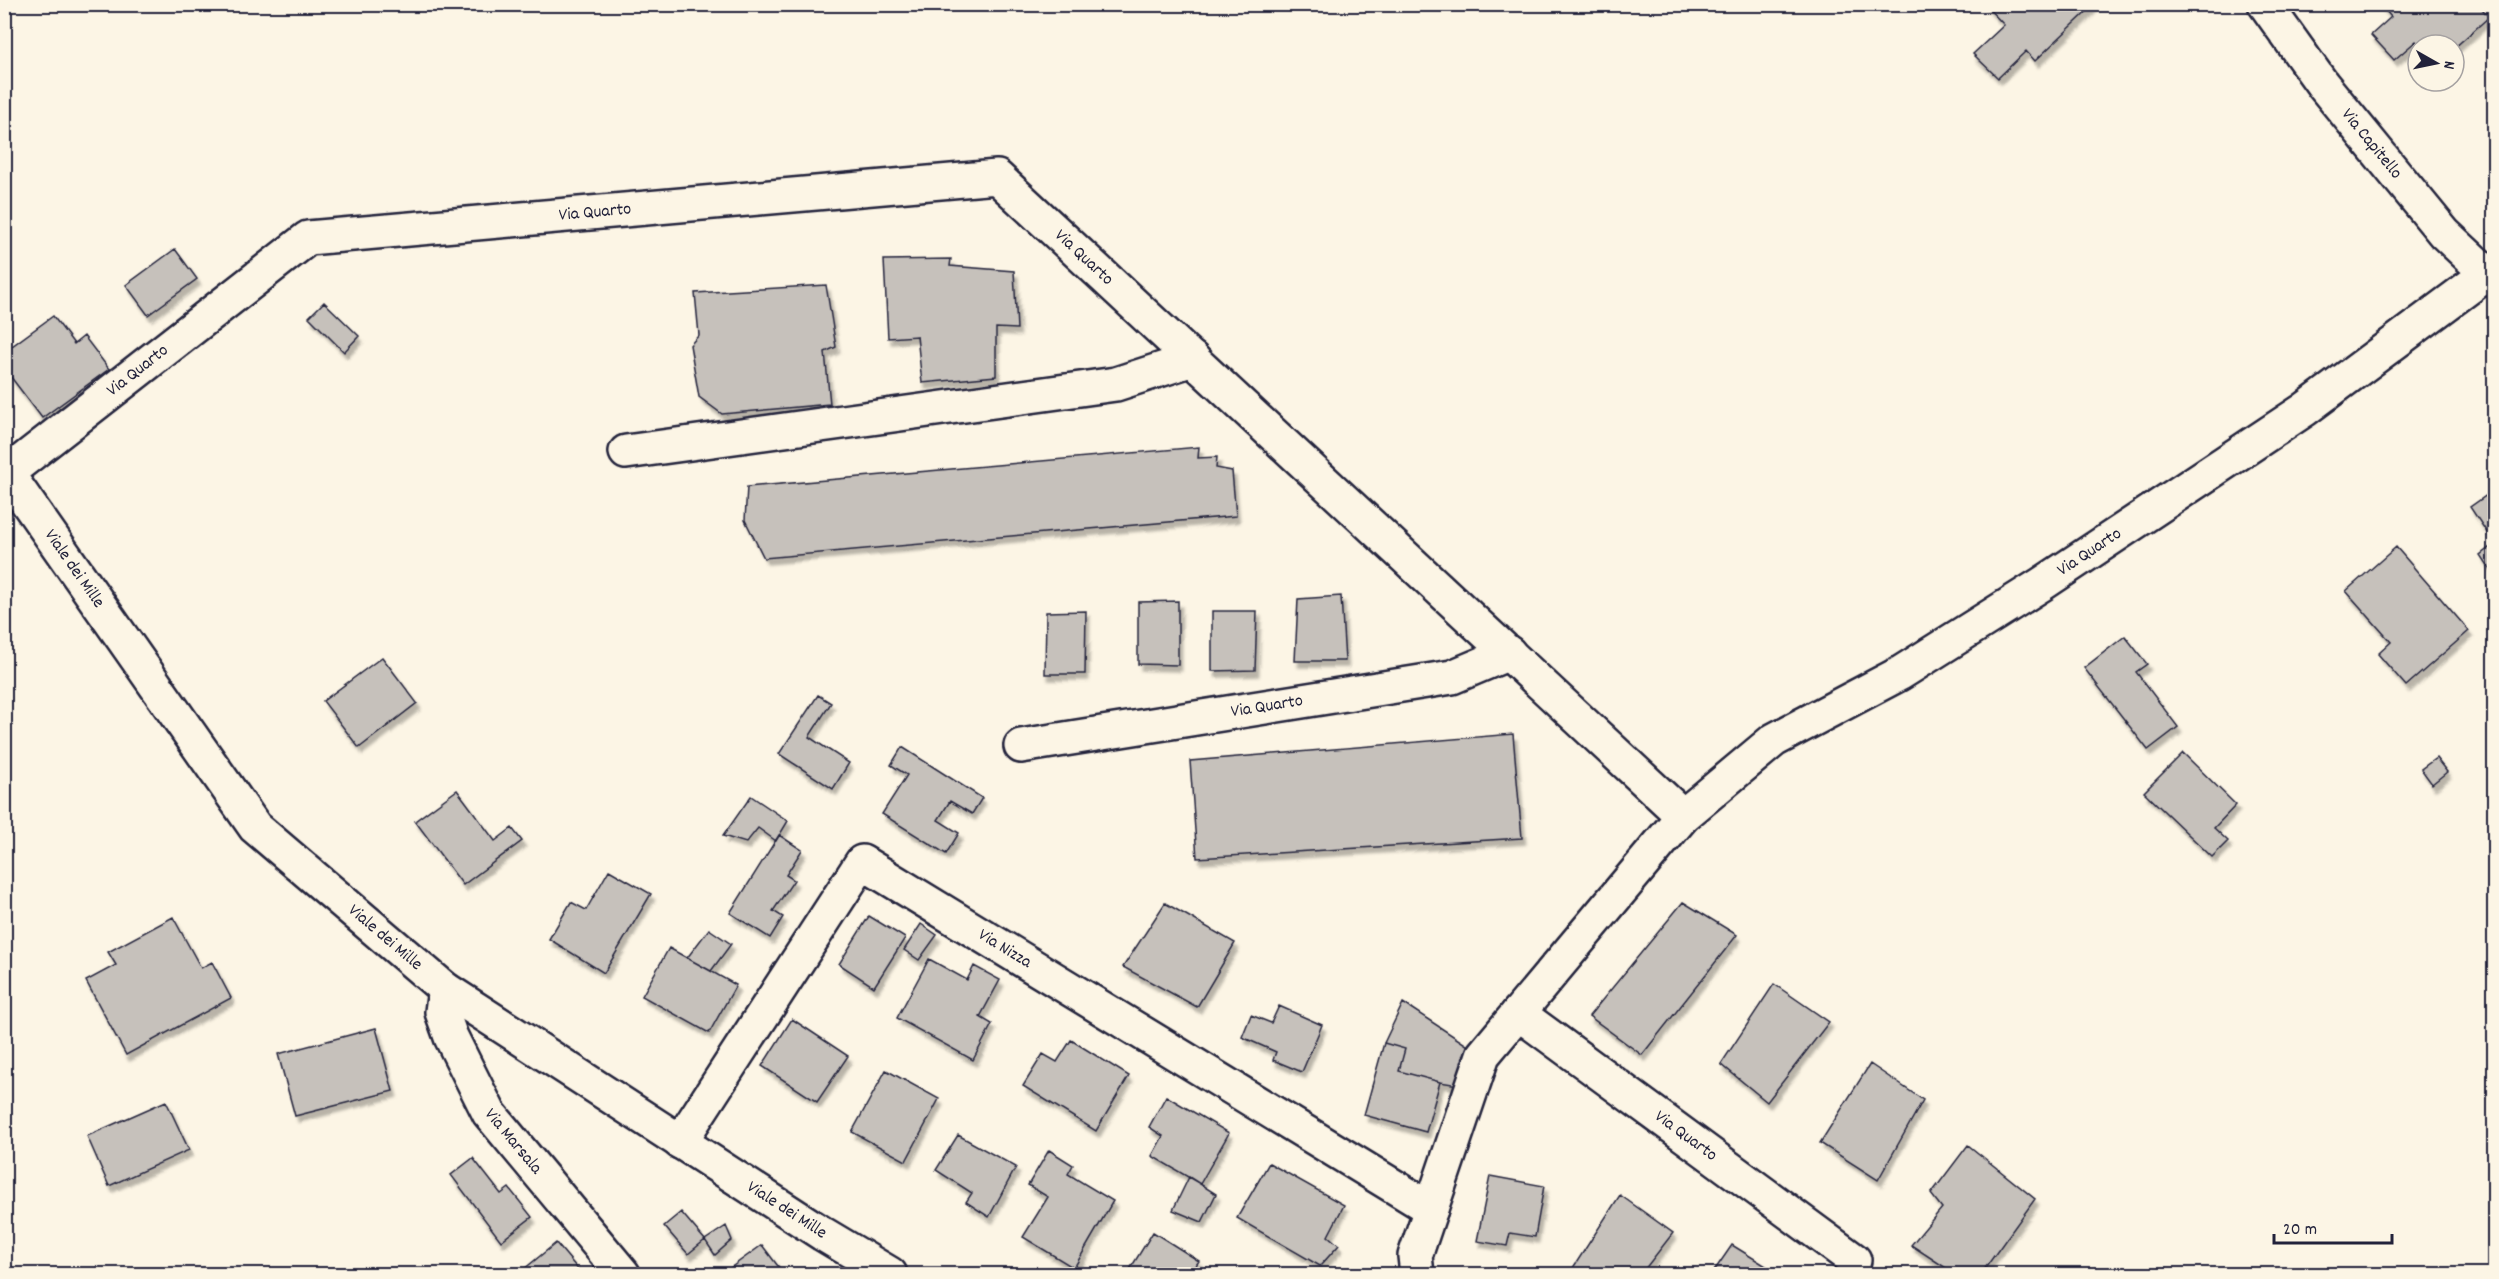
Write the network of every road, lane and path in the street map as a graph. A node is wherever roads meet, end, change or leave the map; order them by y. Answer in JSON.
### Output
{"nodes":[{"id":1,"x":2265,"y":4,"type":"edge"},
{"id":2,"x":2491,"y":276,"type":"edge"},
{"id":3,"x":1193,"y":359,"type":"junction"},
{"id":4,"x":626,"y":452,"type":"dead end"},
{"id":5,"x":6,"y":471,"type":"edge"},
{"id":6,"x":1509,"y":653,"type":"junction"},
{"id":7,"x":1021,"y":746,"type":"dead end"},
{"id":8,"x":1683,"y":816,"type":"junction"},
{"id":9,"x":445,"y":989,"type":"junction"},
{"id":10,"x":1518,"y":1013,"type":"junction"},
{"id":11,"x":680,"y":1142,"type":"junction"},
{"id":12,"x":1431,"y":1209,"type":"junction"},
{"id":13,"x":1854,"y":1260,"type":"dead end"},
{"id":14,"x":623,"y":1275,"type":"edge"},
{"id":15,"x":890,"y":1275,"type":"edge"},
{"id":16,"x":1417,"y":1275,"type":"edge"}],
"edges":[{"from":1,"to":2,"type":"street","name":"Via Capitello"},
{"from":2,"to":8,"type":"street","name":"Via Quarto"},
{"from":3,"to":4,"type":"street"},
{"from":3,"to":5,"type":"street","name":"Via Quarto"},
{"from":3,"to":6,"type":"street","name":"Via Quarto"},
{"from":5,"to":9,"type":"street","name":"Viale dei Mille"},
{"from":6,"to":7,"type":"street","name":"Via Quarto"},
{"from":6,"to":8,"type":"street","name":"Via Quarto"},
{"from":8,"to":10,"type":"street","name":"Via Quarto"},
{"from":9,"to":11,"type":"street","name":"Viale dei Mille"},
{"from":9,"to":14,"type":"street","name":"Via Marsala"},
{"from":10,"to":12,"type":"street","name":"Via Quarto"},
{"from":10,"to":13,"type":"street","name":"Via Quarto"},
{"from":11,"to":12,"type":"street","name":"Via Nizza"},
{"from":11,"to":15,"type":"street","name":"Viale dei Mille"},
{"from":12,"to":16,"type":"street","name":"Via Quarto"}]}
